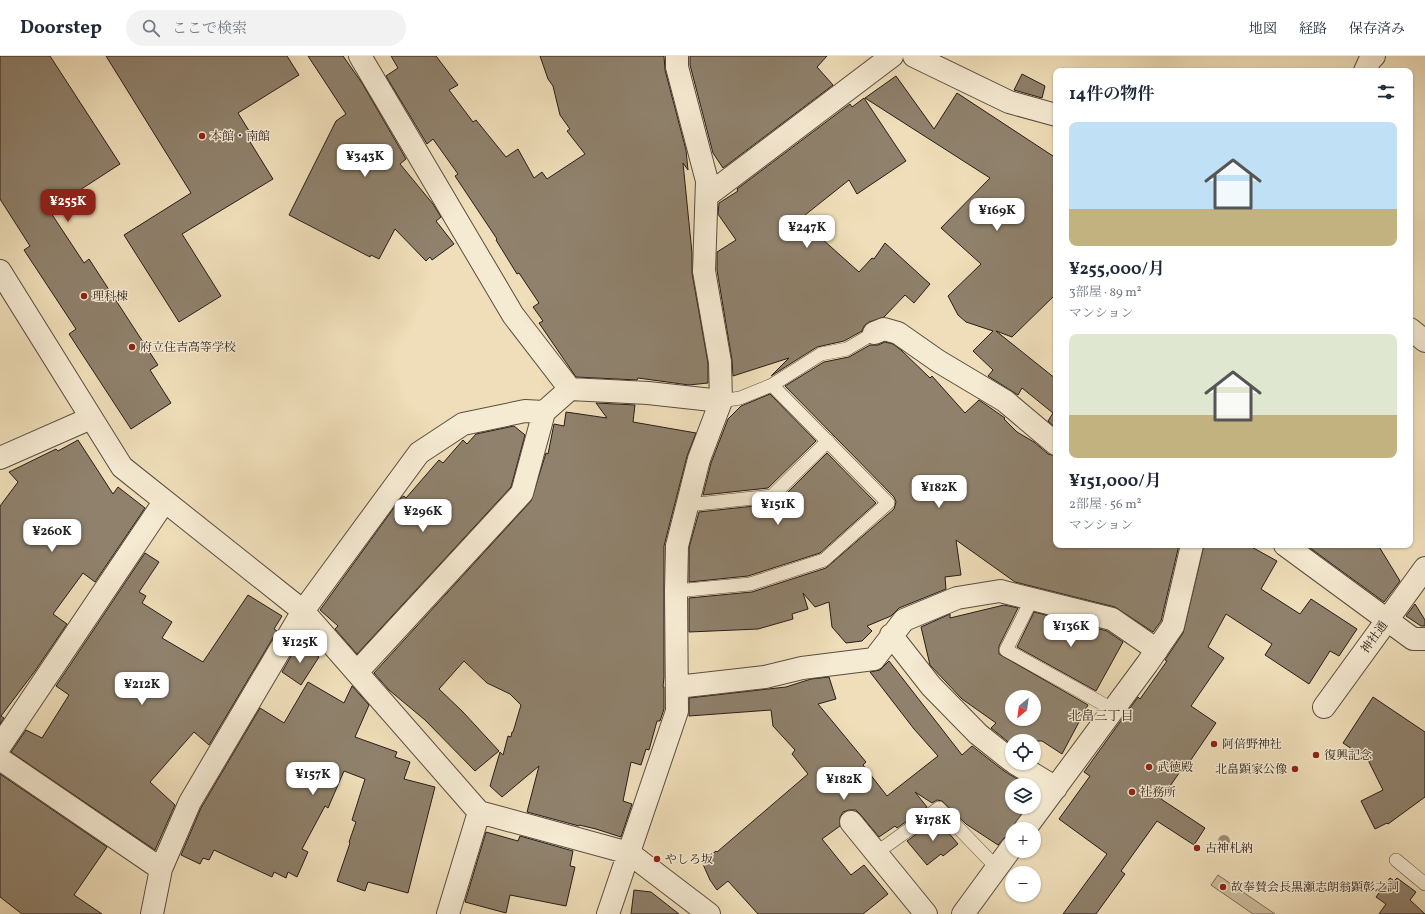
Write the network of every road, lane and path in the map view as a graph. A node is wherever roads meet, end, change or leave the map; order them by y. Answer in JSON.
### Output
{"nodes":[{"id":1,"x":360,"y":56,"type":"edge"},
{"id":2,"x":676,"y":56,"type":"edge"},
{"id":3,"x":892,"y":56,"type":"edge"},
{"id":4,"x":914,"y":56,"type":"edge"},
{"id":5,"x":1374,"y":56,"type":"edge"},
{"id":6,"x":952,"y":65,"type":"edge"},
{"id":7,"x":1366,"y":68,"type":"edge"},
{"id":8,"x":1053,"y":114,"type":"edge"},
{"id":9,"x":708,"y":195,"type":"junction"},
{"id":10,"x":0,"y":271,"type":"edge"},
{"id":11,"x":1413,"y":332,"type":"edge"},
{"id":12,"x":874,"y":334,"type":"joint"},
{"id":13,"x":1425,"y":342,"type":"edge"},
{"id":14,"x":772,"y":385,"type":"junction"},
{"id":15,"x":570,"y":389,"type":"junction"},
{"id":16,"x":721,"y":401,"type":"junction"},
{"id":17,"x":544,"y":412,"type":"junction"},
{"id":18,"x":91,"y":418,"type":"junction"},
{"id":19,"x":828,"y":441,"type":"junction"},
{"id":20,"x":1053,"y":441,"type":"edge"},
{"id":21,"x":0,"y":458,"type":"edge"},
{"id":22,"x":164,"y":502,"type":"junction"},
{"id":23,"x":688,"y":506,"type":"junction"},
{"id":24,"x":1191,"y":548,"type":"edge"},
{"id":25,"x":1289,"y":548,"type":"edge"},
{"id":26,"x":1425,"y":568,"type":"edge"},
{"id":27,"x":676,"y":592,"type":"junction"},
{"id":28,"x":1032,"y":599,"type":"junction"},
{"id":29,"x":303,"y":611,"type":"junction"},
{"id":30,"x":1386,"y":619,"type":"junction"},
{"id":31,"x":891,"y":635,"type":"junction"},
{"id":32,"x":1425,"y":639,"type":"edge"},
{"id":33,"x":1157,"y":650,"type":"junction"},
{"id":34,"x":357,"y":672,"type":"junction"},
{"id":35,"x":677,"y":687,"type":"dead end"},
{"id":36,"x":1324,"y":707,"type":"dead end"},
{"id":37,"x":1114,"y":710,"type":"junction"},
{"id":38,"x":0,"y":746,"type":"edge"},
{"id":39,"x":1005,"y":755,"type":"edge"},
{"id":40,"x":0,"y":759,"type":"edge"},
{"id":41,"x":1026,"y":770,"type":"edge"},
{"id":42,"x":1056,"y":788,"type":"junction"},
{"id":43,"x":479,"y":812,"type":"junction"},
{"id":44,"x":850,"y":822,"type":"dead end"},
{"id":45,"x":1031,"y":822,"type":"edge"},
{"id":46,"x":629,"y":853,"type":"junction"},
{"id":47,"x":876,"y":853,"type":"junction"},
{"id":48,"x":1005,"y":857,"type":"edge"},
{"id":49,"x":1396,"y":860,"type":"dead end"},
{"id":50,"x":997,"y":868,"type":"junction"},
{"id":51,"x":161,"y":869,"type":"junction"},
{"id":52,"x":1425,"y":884,"type":"edge"},
{"id":53,"x":152,"y":914,"type":"edge"},
{"id":54,"x":448,"y":914,"type":"edge"},
{"id":55,"x":608,"y":914,"type":"edge"},
{"id":56,"x":709,"y":914,"type":"edge"},
{"id":57,"x":926,"y":914,"type":"edge"},
{"id":58,"x":963,"y":914,"type":"edge"}],
"edges":[{"from":1,"to":15,"type":"street"},
{"from":2,"to":9,"type":"street"},
{"from":3,"to":9,"type":"street"},
{"from":4,"to":6,"type":"street"},
{"from":5,"to":7,"type":"street"},
{"from":6,"to":8,"type":"street"},
{"from":9,"to":16,"type":"street"},
{"from":10,"to":18,"type":"street"},
{"from":11,"to":13,"type":"street"},
{"from":12,"to":14,"type":"lane"},
{"from":12,"to":20,"type":"street"},
{"from":14,"to":16,"type":"lane"},
{"from":14,"to":19,"type":"lane"},
{"from":15,"to":16,"type":"street"},
{"from":15,"to":17,"type":"street"},
{"from":16,"to":23,"type":"street"},
{"from":17,"to":29,"type":"street"},
{"from":17,"to":34,"type":"street"},
{"from":18,"to":21,"type":"street"},
{"from":18,"to":22,"type":"street"},
{"from":19,"to":23,"type":"lane"},
{"from":19,"to":27,"type":"lane"},
{"from":22,"to":29,"type":"street"},
{"from":22,"to":38,"type":"street"},
{"from":23,"to":27,"type":"street"},
{"from":24,"to":33,"type":"street"},
{"from":25,"to":30,"type":"street"},
{"from":26,"to":30,"type":"street","name":"神社通"},
{"from":27,"to":46,"type":"street"},
{"from":28,"to":31,"type":"street"},
{"from":28,"to":33,"type":"street"},
{"from":28,"to":37,"type":"lane"},
{"from":29,"to":34,"type":"street"},
{"from":29,"to":51,"type":"street"},
{"from":30,"to":32,"type":"street"},
{"from":30,"to":36,"type":"street","name":"神社通"},
{"from":31,"to":35,"type":"street"},
{"from":31,"to":39,"type":"street"},
{"from":33,"to":37,"type":"street"},
{"from":34,"to":43,"type":"street"},
{"from":37,"to":42,"type":"street"},
{"from":40,"to":51,"type":"street"},
{"from":41,"to":42,"type":"street"},
{"from":42,"to":45,"type":"street"},
{"from":43,"to":46,"type":"street"},
{"from":43,"to":54,"type":"street"},
{"from":44,"to":47,"type":"street"},
{"from":46,"to":55,"type":"street"},
{"from":46,"to":56,"type":"street"},
{"from":47,"to":50,"type":"lane"},
{"from":47,"to":57,"type":"street"},
{"from":48,"to":50,"type":"street"},
{"from":49,"to":52,"type":"lane"},
{"from":50,"to":58,"type":"street"},
{"from":51,"to":53,"type":"street"}]}
